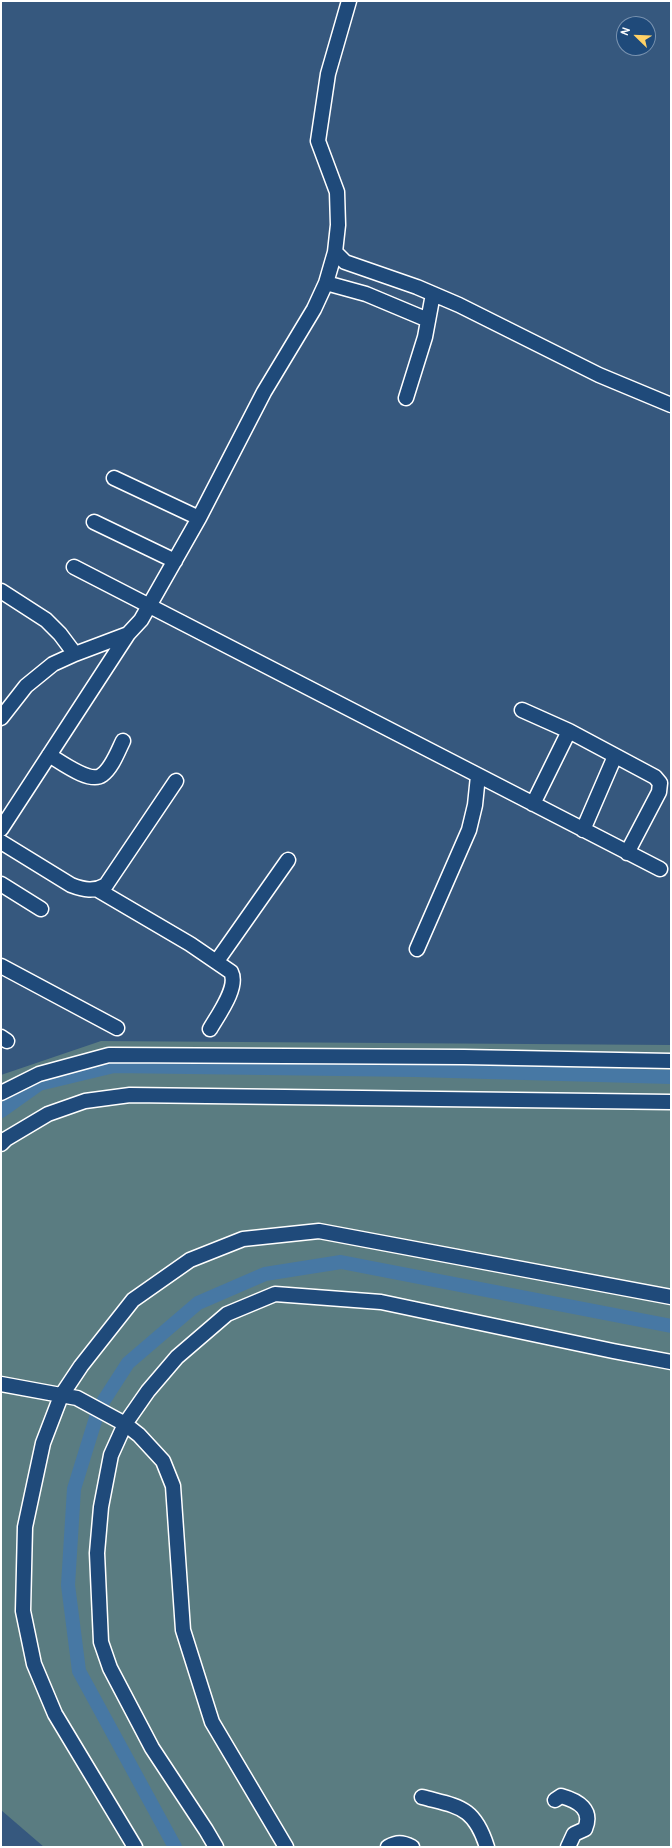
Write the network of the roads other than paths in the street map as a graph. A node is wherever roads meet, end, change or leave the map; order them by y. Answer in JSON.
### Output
{"nodes":[{"id":1,"x":349,"y":1,"type":"edge"},
{"id":2,"x":335,"y":252,"type":"junction"},
{"id":3,"x":326,"y":283,"type":"junction"},
{"id":4,"x":433,"y":294,"type":"junction"},
{"id":5,"x":428,"y":320,"type":"junction"},
{"id":6,"x":406,"y":398,"type":"dead end"},
{"id":7,"x":671,"y":405,"type":"edge"},
{"id":8,"x":114,"y":478,"type":"dead end"},
{"id":9,"x":199,"y":518,"type":"junction"},
{"id":10,"x":94,"y":522,"type":"dead end"},
{"id":11,"x":175,"y":561,"type":"junction"},
{"id":12,"x":74,"y":567,"type":"dead end"},
{"id":13,"x":1,"y":591,"type":"edge"},
{"id":14,"x":150,"y":606,"type":"junction"},
{"id":15,"x":128,"y":634,"type":"junction"},
{"id":16,"x":75,"y":654,"type":"junction"},
{"id":17,"x":522,"y":710,"type":"dead end"},
{"id":18,"x":1,"y":718,"type":"edge"},
{"id":19,"x":569,"y":731,"type":"junction"},
{"id":20,"x":123,"y":741,"type":"dead end"},
{"id":21,"x":49,"y":755,"type":"junction"},
{"id":22,"x":616,"y":756,"type":"junction"},
{"id":23,"x":478,"y":776,"type":"junction"},
{"id":24,"x":176,"y":782,"type":"dead end"},
{"id":25,"x":533,"y":804,"type":"junction"},
{"id":26,"x":1,"y":829,"type":"edge"},
{"id":27,"x":583,"y":830,"type":"junction"},
{"id":28,"x":1,"y":842,"type":"edge"},
{"id":29,"x":627,"y":853,"type":"junction"},
{"id":30,"x":288,"y":860,"type":"dead end"},
{"id":31,"x":660,"y":869,"type":"dead end"},
{"id":32,"x":1,"y":884,"type":"edge"},
{"id":33,"x":98,"y":890,"type":"junction"},
{"id":34,"x":41,"y":909,"type":"dead end"},
{"id":35,"x":417,"y":950,"type":"dead end"},
{"id":36,"x":217,"y":961,"type":"junction"},
{"id":37,"x":1,"y":966,"type":"edge"},
{"id":38,"x":117,"y":1028,"type":"dead end"},
{"id":39,"x":210,"y":1029,"type":"dead end"},
{"id":40,"x":671,"y":1061,"type":"edge"},
{"id":41,"x":1,"y":1092,"type":"edge"},
{"id":42,"x":671,"y":1102,"type":"edge"},
{"id":43,"x":1,"y":1144,"type":"edge"},
{"id":44,"x":671,"y":1297,"type":"edge"},
{"id":45,"x":671,"y":1362,"type":"edge"},
{"id":46,"x":1,"y":1384,"type":"edge"},
{"id":47,"x":61,"y":1396,"type":"junction"},
{"id":48,"x":121,"y":1421,"type":"junction"},
{"id":49,"x":422,"y":1797,"type":"dead end"},
{"id":50,"x":555,"y":1800,"type":"dead end"},
{"id":51,"x":135,"y":1847,"type":"edge"},
{"id":52,"x":216,"y":1847,"type":"edge"},
{"id":53,"x":286,"y":1847,"type":"edge"},
{"id":54,"x":388,"y":1847,"type":"edge"},
{"id":55,"x":412,"y":1847,"type":"edge"},
{"id":56,"x":487,"y":1847,"type":"edge"},
{"id":57,"x":568,"y":1847,"type":"edge"}],
"edges":[{"from":1,"to":2,"type":"street"},
{"from":2,"to":3,"type":"street"},
{"from":2,"to":4,"type":"street"},
{"from":3,"to":5,"type":"street"},
{"from":3,"to":9,"type":"street"},
{"from":4,"to":5,"type":"street"},
{"from":4,"to":7,"type":"street"},
{"from":5,"to":6,"type":"street"},
{"from":8,"to":9,"type":"street"},
{"from":9,"to":11,"type":"street"},
{"from":10,"to":11,"type":"street"},
{"from":11,"to":14,"type":"street"},
{"from":12,"to":14,"type":"street"},
{"from":13,"to":16,"type":"street"},
{"from":14,"to":15,"type":"street"},
{"from":14,"to":23,"type":"street"},
{"from":15,"to":16,"type":"street"},
{"from":15,"to":21,"type":"street"},
{"from":16,"to":18,"type":"street"},
{"from":17,"to":19,"type":"street"},
{"from":19,"to":22,"type":"street"},
{"from":19,"to":25,"type":"street"},
{"from":20,"to":21,"type":"street"},
{"from":21,"to":26,"type":"street"},
{"from":22,"to":27,"type":"street"},
{"from":22,"to":29,"type":"street"},
{"from":23,"to":25,"type":"street"},
{"from":23,"to":35,"type":"street"},
{"from":24,"to":33,"type":"street"},
{"from":25,"to":27,"type":"street"},
{"from":27,"to":29,"type":"street"},
{"from":28,"to":33,"type":"street"},
{"from":29,"to":31,"type":"street"},
{"from":30,"to":36,"type":"street"},
{"from":32,"to":34,"type":"street"},
{"from":33,"to":36,"type":"street"},
{"from":36,"to":39,"type":"street"},
{"from":37,"to":38,"type":"street"},
{"from":40,"to":41,"type":"street"},
{"from":42,"to":43,"type":"street"},
{"from":44,"to":47,"type":"street"},
{"from":45,"to":48,"type":"street"},
{"from":46,"to":47,"type":"street"},
{"from":47,"to":48,"type":"street"},
{"from":47,"to":51,"type":"street"},
{"from":48,"to":52,"type":"street"},
{"from":48,"to":53,"type":"street"},
{"from":49,"to":56,"type":"street"},
{"from":50,"to":57,"type":"street"},
{"from":54,"to":55,"type":"street"}]}
